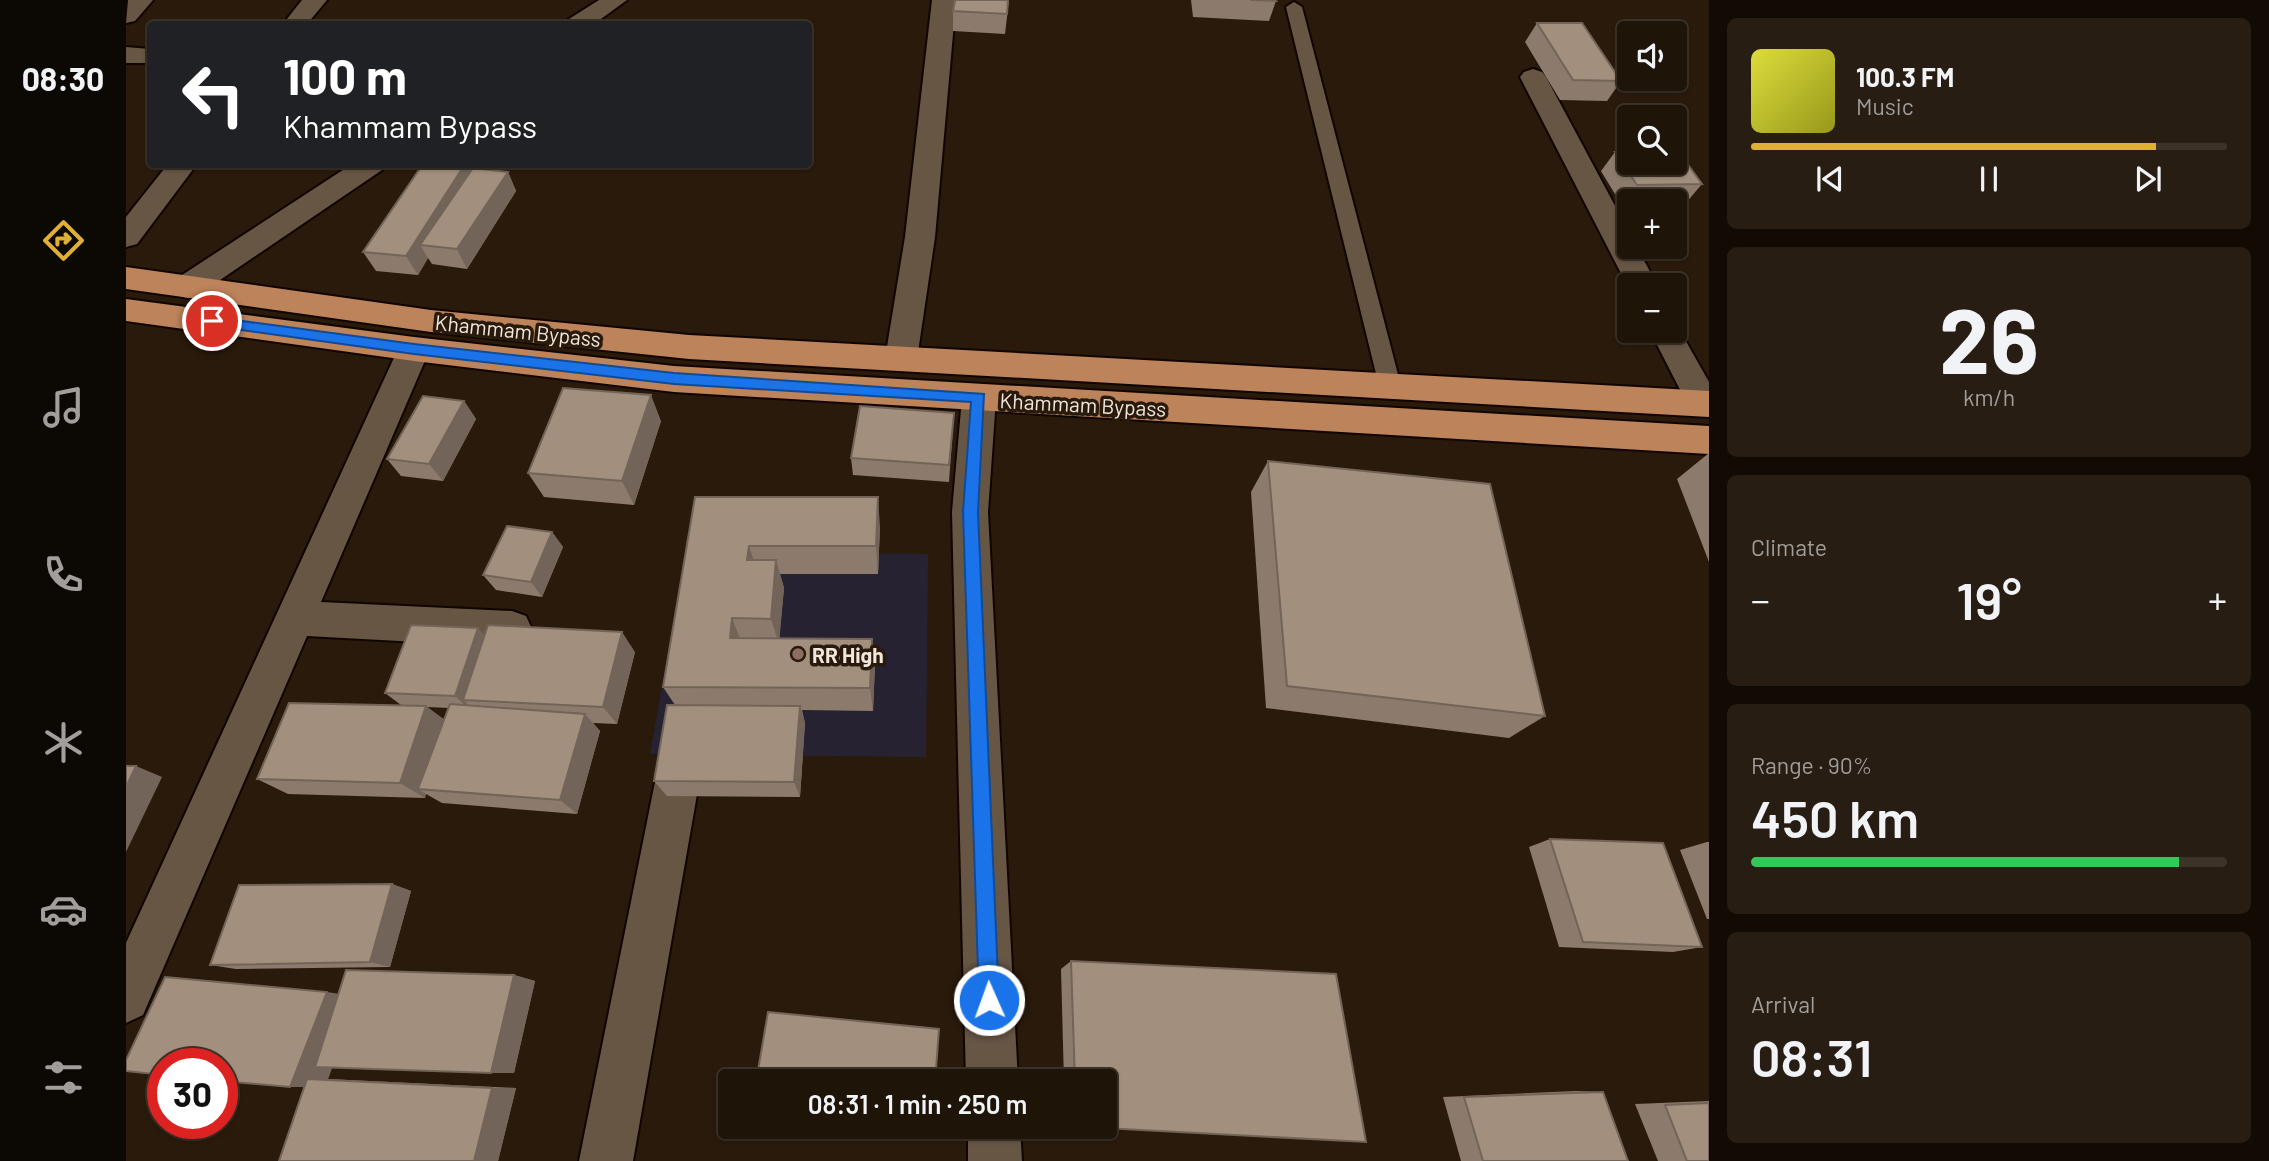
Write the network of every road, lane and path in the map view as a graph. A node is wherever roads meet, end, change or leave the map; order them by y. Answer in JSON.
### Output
{"nodes":[{"id":1,"x":141,"y":0,"type":"edge"},
{"id":2,"x":315,"y":0,"type":"edge"},
{"id":3,"x":615,"y":0,"type":"edge"},
{"id":4,"x":944,"y":0,"type":"edge"},
{"id":5,"x":1294,"y":7,"type":"dead end"},
{"id":6,"x":126,"y":16,"type":"edge"},
{"id":7,"x":298,"y":21,"type":"edge"},
{"id":8,"x":583,"y":21,"type":"edge"},
{"id":9,"x":126,"y":55,"type":"edge"},
{"id":10,"x":147,"y":56,"type":"edge"},
{"id":11,"x":1533,"y":77,"type":"dead end"},
{"id":12,"x":180,"y":168,"type":"edge"},
{"id":13,"x":367,"y":168,"type":"edge"},
{"id":14,"x":126,"y":237,"type":"edge"},
{"id":15,"x":1636,"y":273,"type":"edge"},
{"id":16,"x":126,"y":278,"type":"edge"},
{"id":17,"x":187,"y":287,"type":"junction"},
{"id":18,"x":129,"y":313,"type":"edge"},
{"id":19,"x":1673,"y":343,"type":"edge"},
{"id":20,"x":414,"y":349,"type":"junction"},
{"id":21,"x":901,"y":359,"type":"junction"},
{"id":22,"x":1390,"y":386,"type":"junction"},
{"id":23,"x":979,"y":398,"type":"junction"},
{"id":24,"x":1706,"y":404,"type":"edge"},
{"id":25,"x":1709,"y":440,"type":"edge"},
{"id":26,"x":296,"y":618,"type":"junction"},
{"id":27,"x":512,"y":628,"type":"edge"},
{"id":28,"x":678,"y":777,"type":"edge"},
{"id":29,"x":126,"y":998,"type":"edge"},
{"id":30,"x":991,"y":1069,"type":"edge"},
{"id":31,"x":994,"y":1139,"type":"edge"},
{"id":32,"x":606,"y":1161,"type":"edge"},
{"id":33,"x":995,"y":1161,"type":"edge"}],
"edges":[{"from":1,"to":6,"type":"street"},
{"from":2,"to":7,"type":"street"},
{"from":3,"to":8,"type":"street"},
{"from":4,"to":21,"type":"street"},
{"from":5,"to":22,"type":"lane"},
{"from":9,"to":10,"type":"street"},
{"from":11,"to":15,"type":"street"},
{"from":12,"to":14,"type":"street"},
{"from":13,"to":17,"type":"street"},
{"from":16,"to":17,"type":"highway","name":"Khammam Bypass"},
{"from":17,"to":21,"type":"highway","name":"Khammam Bypass"},
{"from":18,"to":20,"type":"highway","name":"Khammam Bypass"},
{"from":19,"to":24,"type":"street"},
{"from":20,"to":23,"type":"highway","name":"Khammam Bypass"},
{"from":20,"to":26,"type":"street"},
{"from":21,"to":22,"type":"highway","name":"Khammam Bypass"},
{"from":22,"to":24,"type":"highway","name":"Khammam Bypass"},
{"from":23,"to":25,"type":"highway","name":"Khammam Bypass"},
{"from":23,"to":30,"type":"street"},
{"from":26,"to":27,"type":"street"},
{"from":26,"to":29,"type":"street"},
{"from":28,"to":32,"type":"street"},
{"from":31,"to":33,"type":"street"}]}
